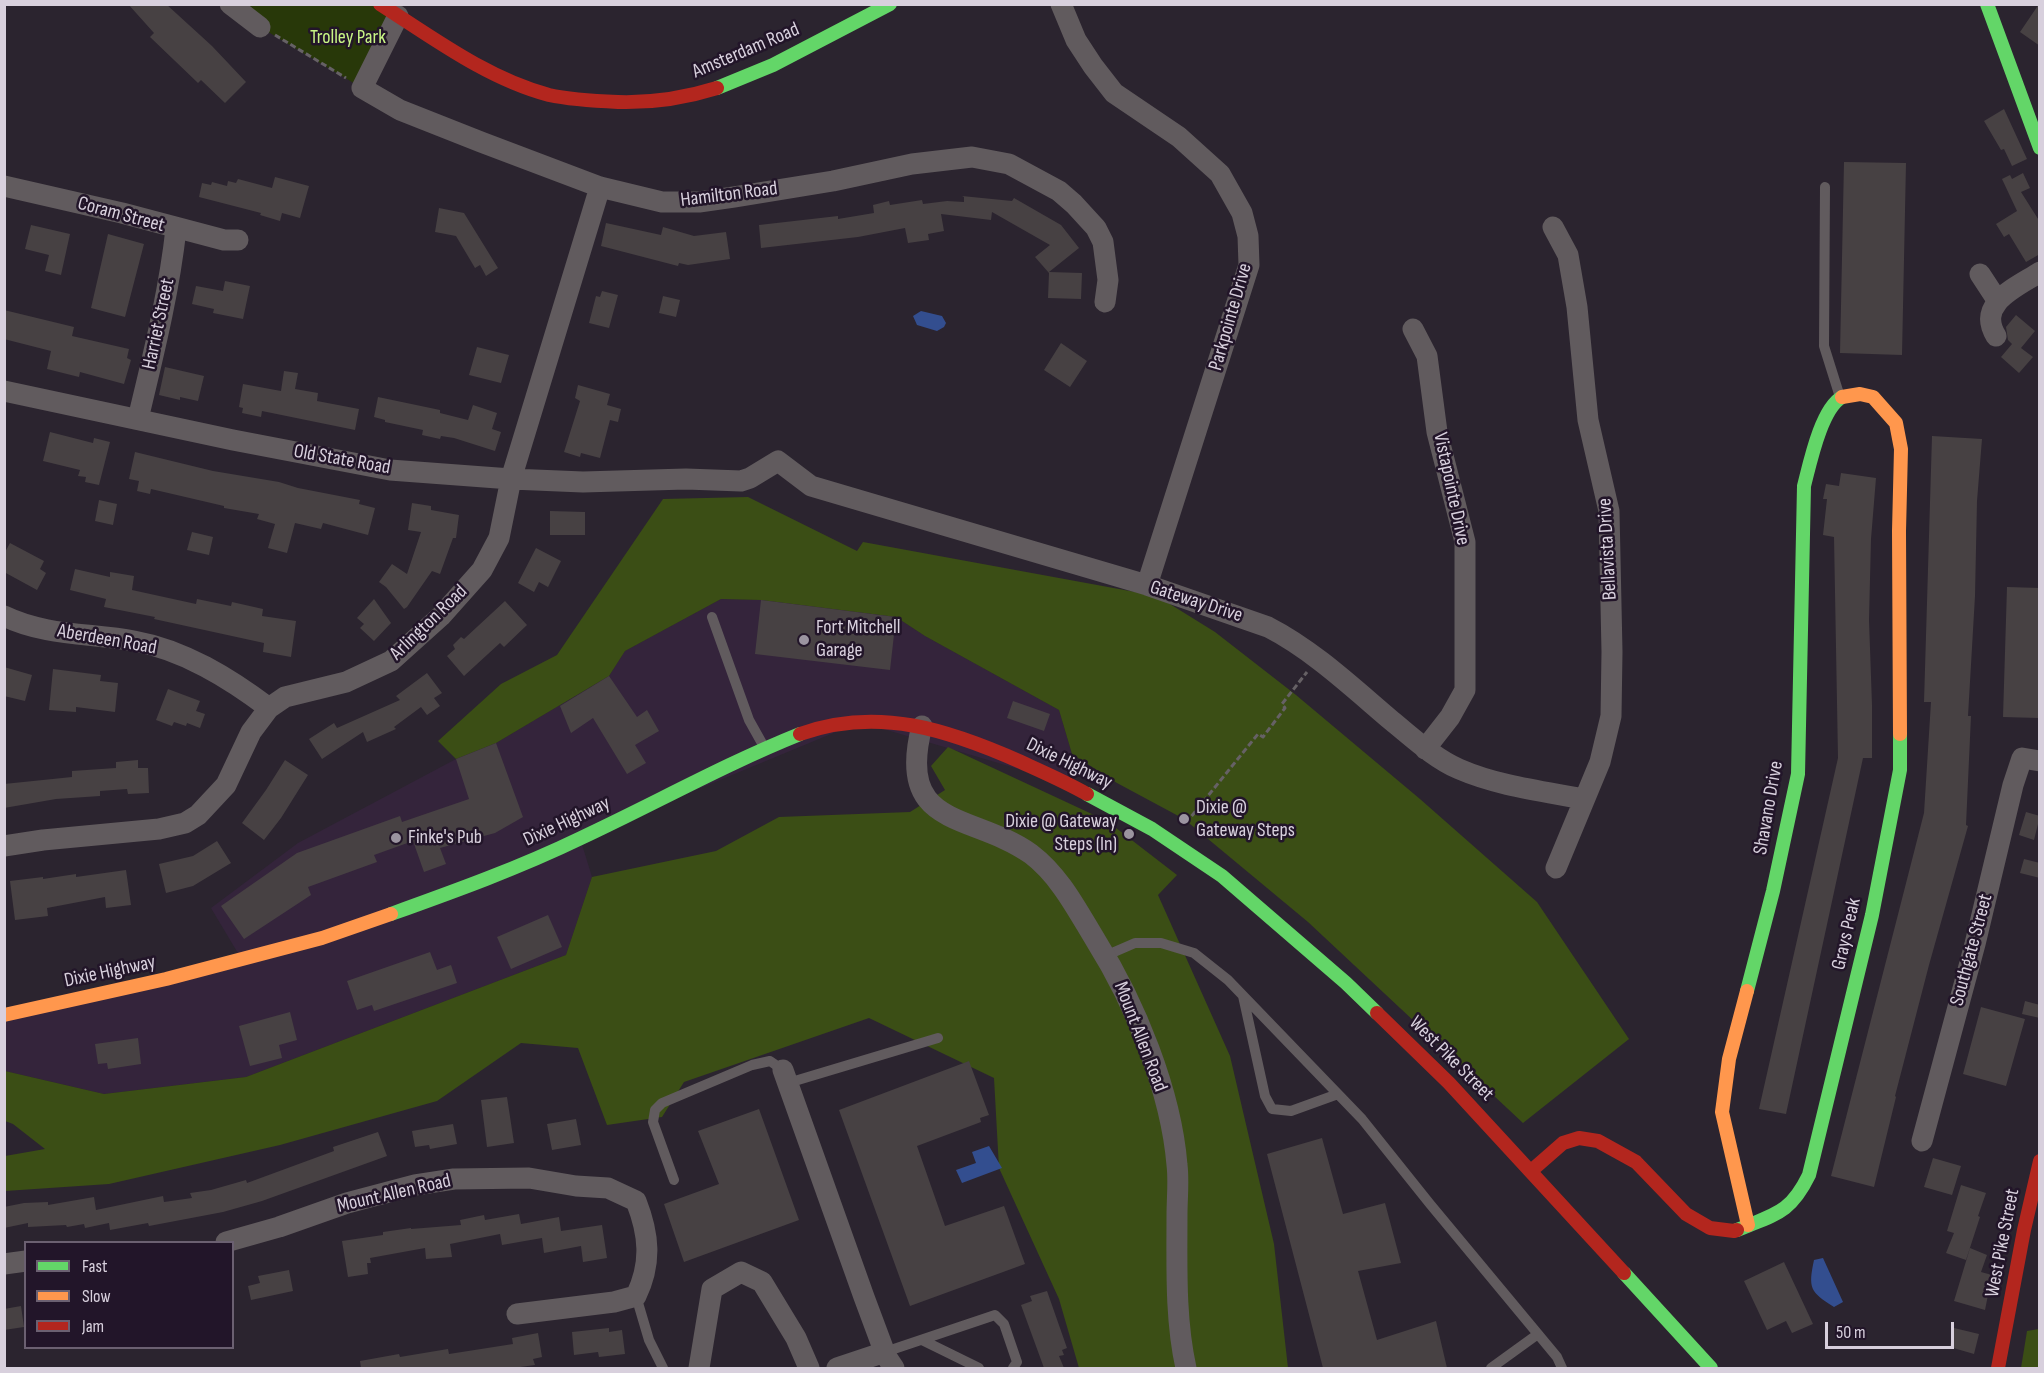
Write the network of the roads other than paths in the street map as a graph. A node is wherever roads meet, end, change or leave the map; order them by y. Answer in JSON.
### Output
{"nodes":[{"id":1,"x":230,"y":4,"type":"edge"},
{"id":2,"x":890,"y":4,"type":"edge"},
{"id":3,"x":1061,"y":4,"type":"edge"},
{"id":4,"x":1987,"y":4,"type":"edge"},
{"id":5,"x":389,"y":10,"type":"edge"},
{"id":6,"x":260,"y":27,"type":"road end"},
{"id":7,"x":2040,"y":148,"type":"edge"},
{"id":8,"x":4,"y":186,"type":"edge"},
{"id":9,"x":600,"y":187,"type":"junction"},
{"id":10,"x":1825,"y":187,"type":"dead end"},
{"id":11,"x":1553,"y":227,"type":"dead end"},
{"id":12,"x":176,"y":229,"type":"junction"},
{"id":13,"x":238,"y":240,"type":"dead end"},
{"id":14,"x":2040,"y":272,"type":"edge"},
{"id":15,"x":1980,"y":274,"type":"dead end"},
{"id":16,"x":1997,"y":300,"type":"junction"},
{"id":17,"x":1105,"y":302,"type":"dead end"},
{"id":18,"x":1413,"y":329,"type":"dead end"},
{"id":19,"x":1996,"y":336,"type":"dead end"},
{"id":20,"x":4,"y":391,"type":"edge"},
{"id":21,"x":1840,"y":397,"type":"junction"},
{"id":22,"x":138,"y":418,"type":"junction"},
{"id":23,"x":778,"y":461,"type":"joint"},
{"id":24,"x":511,"y":479,"type":"junction"},
{"id":25,"x":1147,"y":585,"type":"junction"},
{"id":26,"x":4,"y":616,"type":"edge"},
{"id":27,"x":712,"y":617,"type":"dead end"},
{"id":28,"x":269,"y":708,"type":"junction"},
{"id":29,"x":922,"y":726,"type":"junction"},
{"id":30,"x":765,"y":748,"type":"junction"},
{"id":31,"x":1425,"y":748,"type":"junction"},
{"id":32,"x":2031,"y":759,"type":"edge"},
{"id":33,"x":1584,"y":799,"type":"junction"},
{"id":34,"x":1128,"y":816,"type":"joint"},
{"id":35,"x":4,"y":846,"type":"edge"},
{"id":36,"x":1556,"y":868,"type":"dead end"},
{"id":37,"x":1105,"y":956,"type":"junction"},
{"id":38,"x":1242,"y":995,"type":"junction"},
{"id":39,"x":4,"y":1015,"type":"edge"},
{"id":40,"x":938,"y":1038,"type":"dead end"},
{"id":41,"x":785,"y":1076,"type":"junction"},
{"id":42,"x":1338,"y":1094,"type":"junction"},
{"id":43,"x":1922,"y":1141,"type":"dead end"},
{"id":44,"x":2040,"y":1161,"type":"edge"},
{"id":45,"x":1531,"y":1171,"type":"junction"},
{"id":46,"x":674,"y":1180,"type":"dead end"},
{"id":47,"x":1748,"y":1225,"type":"junction"},
{"id":48,"x":230,"y":1241,"type":"edge"},
{"id":49,"x":24,"y":1261,"type":"edge"},
{"id":50,"x":4,"y":1263,"type":"edge"},
{"id":51,"x":636,"y":1296,"type":"junction"},
{"id":52,"x":518,"y":1314,"type":"dead end"},
{"id":53,"x":1538,"y":1334,"type":"junction"},
{"id":54,"x":921,"y":1340,"type":"junction"},
{"id":55,"x":889,"y":1360,"type":"edge"},
{"id":56,"x":663,"y":1368,"type":"edge"},
{"id":57,"x":699,"y":1368,"type":"edge"},
{"id":58,"x":809,"y":1368,"type":"edge"},
{"id":59,"x":837,"y":1368,"type":"edge"},
{"id":60,"x":979,"y":1368,"type":"edge"},
{"id":61,"x":1013,"y":1368,"type":"edge"},
{"id":62,"x":1186,"y":1368,"type":"edge"},
{"id":63,"x":1491,"y":1368,"type":"edge"},
{"id":64,"x":1562,"y":1368,"type":"edge"},
{"id":65,"x":1710,"y":1368,"type":"edge"},
{"id":66,"x":1998,"y":1368,"type":"edge"}],
"edges":[{"from":1,"to":6,"type":"street"},
{"from":2,"to":5,"type":"street","name":"Amsterdam Road"},
{"from":3,"to":25,"type":"street","name":"Parkpointe Drive"},
{"from":4,"to":7,"type":"street"},
{"from":5,"to":9,"type":"street","name":"Hamilton Road"},
{"from":8,"to":12,"type":"street","name":"Coram Street"},
{"from":9,"to":17,"type":"street","name":"Hamilton Road"},
{"from":9,"to":24,"type":"street","name":"Arlington Road"},
{"from":10,"to":21,"type":"lane"},
{"from":11,"to":33,"type":"street","name":"Bellavista Drive"},
{"from":12,"to":13,"type":"street","name":"Coram Street"},
{"from":12,"to":22,"type":"street","name":"Harriet Street"},
{"from":14,"to":16,"type":"street"},
{"from":15,"to":16,"type":"street"},
{"from":16,"to":19,"type":"street"},
{"from":18,"to":31,"type":"street","name":"Vistapointe Drive"},
{"from":20,"to":22,"type":"street","name":"Old State Road"},
{"from":21,"to":47,"type":"street","name":"Shavano Drive"},
{"from":21,"to":47,"type":"street","name":"Grays Peak"},
{"from":22,"to":24,"type":"street","name":"Old State Road"},
{"from":23,"to":24,"type":"street","name":"Old State Road"},
{"from":23,"to":25,"type":"street","name":"Gateway Drive"},
{"from":24,"to":28,"type":"street","name":"Arlington Road"},
{"from":25,"to":31,"type":"street","name":"Gateway Drive"},
{"from":26,"to":28,"type":"street","name":"Aberdeen Road"},
{"from":27,"to":30,"type":"lane"},
{"from":28,"to":35,"type":"street","name":"Arlington Road"},
{"from":29,"to":30,"type":"street","name":"Dixie Highway"},
{"from":29,"to":34,"type":"street","name":"Dixie Highway"},
{"from":29,"to":37,"type":"street","name":"Mount Allen Road"},
{"from":30,"to":39,"type":"street","name":"Dixie Highway"},
{"from":31,"to":33,"type":"street","name":"Gateway Drive"},
{"from":32,"to":43,"type":"street","name":"Southgate Street"},
{"from":33,"to":36,"type":"street","name":"Bellavista Drive"},
{"from":34,"to":45,"type":"street","name":"West Pike Street"},
{"from":37,"to":38,"type":"lane"},
{"from":37,"to":62,"type":"street","name":"Mount Allen Road"},
{"from":38,"to":42,"type":"lane"},
{"from":38,"to":42,"type":"lane"},
{"from":40,"to":41,"type":"lane"},
{"from":41,"to":46,"type":"lane"},
{"from":41,"to":55,"type":"street"},
{"from":42,"to":53,"type":"lane"},
{"from":44,"to":66,"type":"street","name":"West Pike Street"},
{"from":45,"to":47,"type":"street","name":"Grays Peak"},
{"from":45,"to":65,"type":"street","name":"West Pike Street"},
{"from":48,"to":51,"type":"street","name":"Mount Allen Road"},
{"from":49,"to":50,"type":"street"},
{"from":51,"to":52,"type":"street"},
{"from":51,"to":56,"type":"lane"},
{"from":53,"to":63,"type":"lane"},
{"from":53,"to":64,"type":"lane"},
{"from":54,"to":55,"type":"lane"},
{"from":54,"to":60,"type":"lane"},
{"from":54,"to":61,"type":"lane"},
{"from":55,"to":59,"type":"street"},
{"from":57,"to":58,"type":"street"}]}
